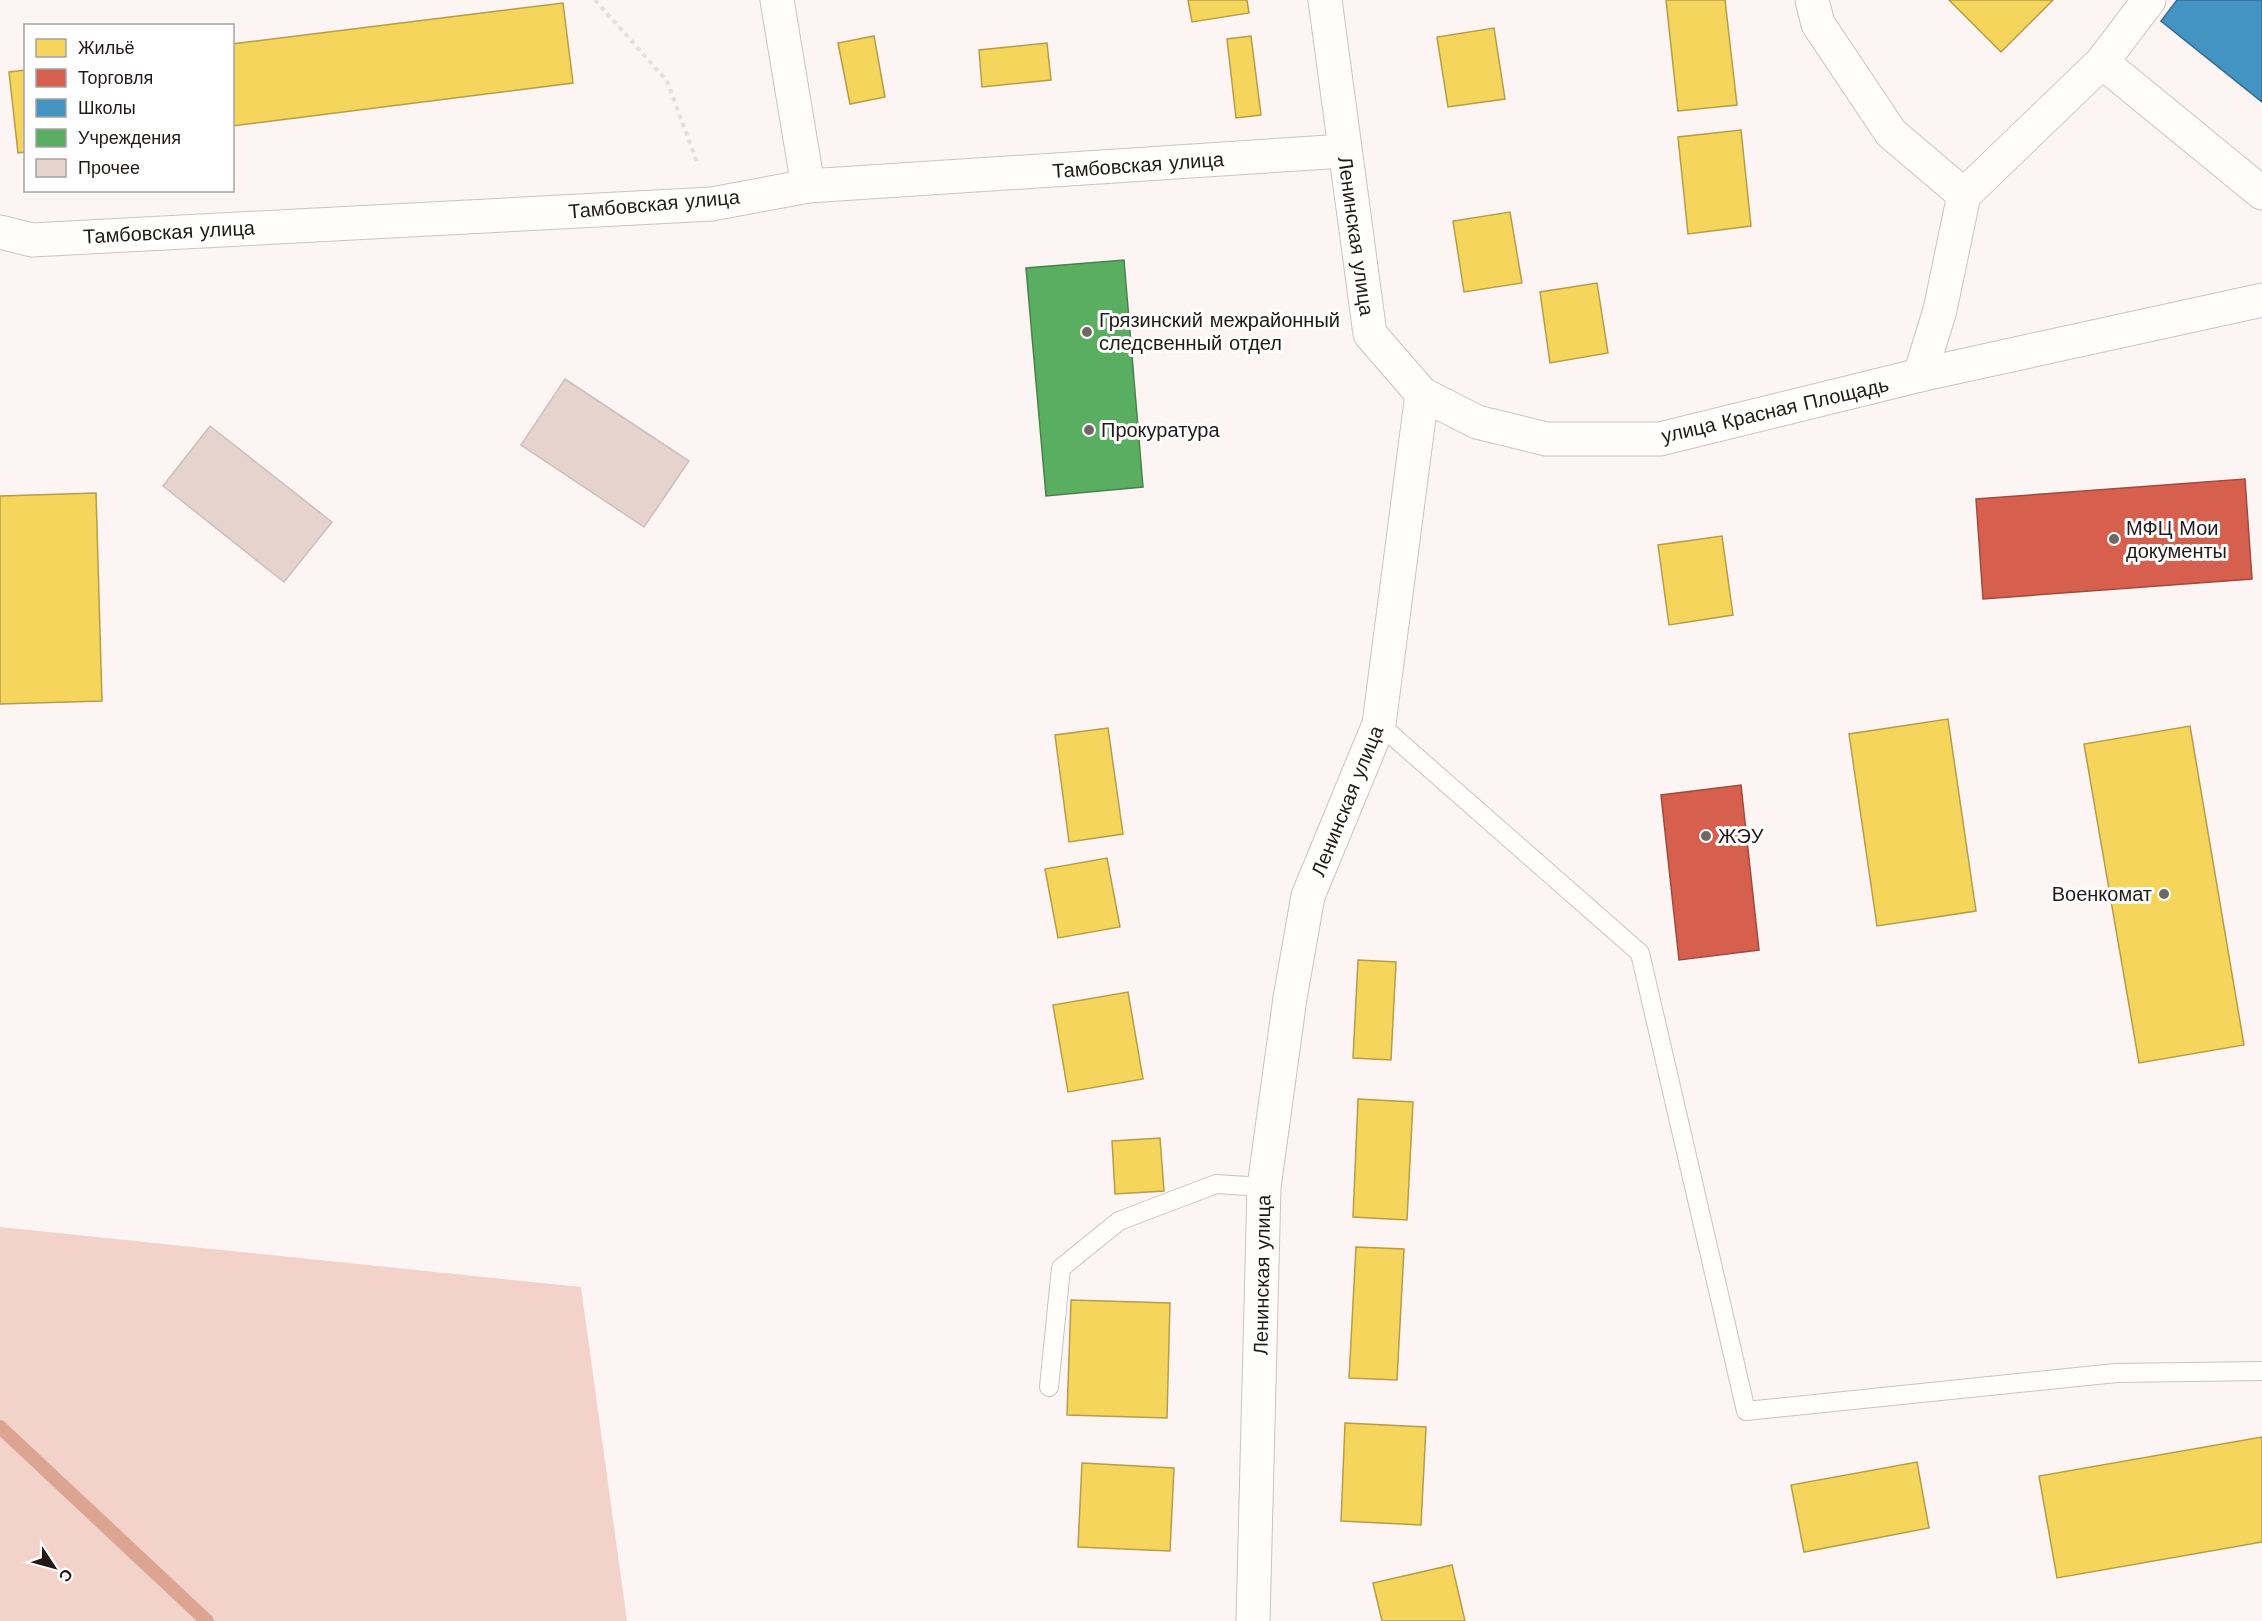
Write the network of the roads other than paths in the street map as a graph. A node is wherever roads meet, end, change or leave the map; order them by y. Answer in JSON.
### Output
{"nodes":[{"id":1,"x":777,"y":0,"type":"edge"},
{"id":2,"x":1325,"y":0,"type":"edge"},
{"id":3,"x":1812,"y":0,"type":"edge"},
{"id":4,"x":2150,"y":0,"type":"edge"},
{"id":5,"x":2102,"y":62,"type":"junction"},
{"id":6,"x":1344,"y":151,"type":"junction"},
{"id":7,"x":808,"y":186,"type":"junction"},
{"id":8,"x":2262,"y":193,"type":"edge"},
{"id":9,"x":1964,"y":195,"type":"junction"},
{"id":10,"x":0,"y":232,"type":"edge"},
{"id":11,"x":2262,"y":300,"type":"edge"},
{"id":12,"x":1920,"y":375,"type":"junction"},
{"id":13,"x":1422,"y":394,"type":"junction"},
{"id":14,"x":1379,"y":724,"type":"junction"},
{"id":15,"x":1264,"y":1187,"type":"junction"},
{"id":16,"x":2262,"y":1371,"type":"edge"},
{"id":17,"x":1049,"y":1387,"type":"dead end"},
{"id":18,"x":1253,"y":1621,"type":"edge"}],
"edges":[{"from":1,"to":7,"type":"street"},
{"from":2,"to":6,"type":"street","name":"Ленинская улица"},
{"from":3,"to":9,"type":"street"},
{"from":4,"to":5,"type":"street"},
{"from":5,"to":8,"type":"street"},
{"from":5,"to":9,"type":"street"},
{"from":6,"to":7,"type":"street","name":"Тамбовская улица"},
{"from":6,"to":13,"type":"street","name":"Ленинская улица"},
{"from":7,"to":10,"type":"street","name":"Тамбовская улица"},
{"from":9,"to":12,"type":"street"},
{"from":11,"to":12,"type":"street","name":"улица Красная Площадь"},
{"from":12,"to":13,"type":"street","name":"улица Красная Площадь"},
{"from":13,"to":14,"type":"street","name":"Ленинская улица"},
{"from":14,"to":15,"type":"street","name":"Ленинская улица"},
{"from":14,"to":16,"type":"lane"},
{"from":15,"to":17,"type":"lane"},
{"from":15,"to":18,"type":"street","name":"Ленинская улица"}]}
